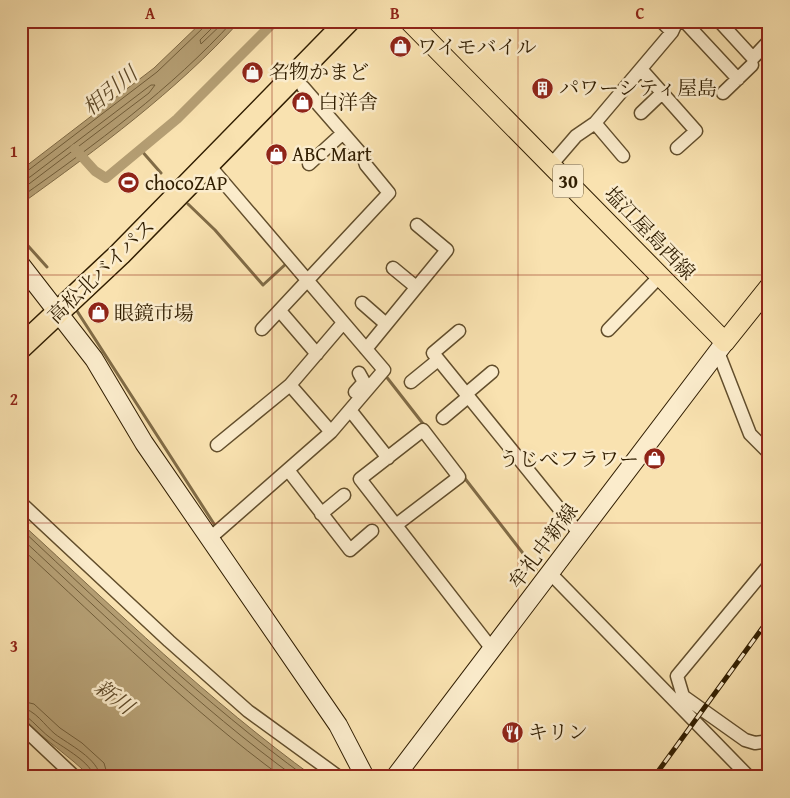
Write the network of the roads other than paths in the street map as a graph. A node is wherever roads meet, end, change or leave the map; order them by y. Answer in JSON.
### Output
{"nodes":[{"id":1,"x":328,"y":21,"type":"edge"},
{"id":2,"x":348,"y":21,"type":"edge"},
{"id":3,"x":409,"y":21,"type":"edge"},
{"id":4,"x":661,"y":21,"type":"edge"},
{"id":5,"x":684,"y":21,"type":"edge"},
{"id":6,"x":719,"y":21,"type":"edge"},
{"id":7,"x":675,"y":26,"type":"edge"},
{"id":8,"x":769,"y":41,"type":"edge"},
{"id":9,"x":752,"y":65,"type":"dead end"},
{"id":10,"x":641,"y":69,"type":"junction"},
{"id":11,"x":738,"y":79,"type":"junction"},
{"id":12,"x":302,"y":87,"type":"dead end"},
{"id":13,"x":723,"y":93,"type":"dead end"},
{"id":14,"x":662,"y":94,"type":"junction"},
{"id":15,"x":641,"y":112,"type":"dead end"},
{"id":16,"x":595,"y":123,"type":"junction"},
{"id":17,"x":343,"y":133,"type":"junction"},
{"id":18,"x":677,"y":148,"type":"dead end"},
{"id":19,"x":623,"y":156,"type":"dead end"},
{"id":20,"x":208,"y":164,"type":"junction"},
{"id":21,"x":309,"y":164,"type":"dead end"},
{"id":22,"x":551,"y":165,"type":"junction"},
{"id":23,"x":417,"y":225,"type":"dead end"},
{"id":24,"x":21,"y":265,"type":"edge"},
{"id":25,"x":393,"y":268,"type":"dead end"},
{"id":26,"x":660,"y":276,"type":"junction"},
{"id":27,"x":308,"y":281,"type":"junction"},
{"id":28,"x":416,"y":287,"type":"junction"},
{"id":29,"x":769,"y":287,"type":"edge"},
{"id":30,"x":362,"y":303,"type":"dead end"},
{"id":31,"x":55,"y":307,"type":"junction"},
{"id":32,"x":280,"y":310,"type":"junction"},
{"id":33,"x":343,"y":322,"type":"junction"},
{"id":34,"x":386,"y":324,"type":"junction"},
{"id":35,"x":21,"y":329,"type":"edge"},
{"id":36,"x":262,"y":329,"type":"dead end"},
{"id":37,"x":608,"y":330,"type":"dead end"},
{"id":38,"x":459,"y":331,"type":"dead end"},
{"id":39,"x":21,"y":347,"type":"edge"},
{"id":40,"x":722,"y":347,"type":"junction"},
{"id":41,"x":366,"y":349,"type":"junction"},
{"id":42,"x":317,"y":354,"type":"junction"},
{"id":43,"x":438,"y":360,"type":"junction"},
{"id":44,"x":492,"y":372,"type":"dead end"},
{"id":45,"x":359,"y":373,"type":"dead end"},
{"id":46,"x":411,"y":382,"type":"dead end"},
{"id":47,"x":290,"y":385,"type":"junction"},
{"id":48,"x":467,"y":395,"type":"junction"},
{"id":49,"x":350,"y":410,"type":"junction"},
{"id":50,"x":443,"y":418,"type":"dead end"},
{"id":51,"x":326,"y":431,"type":"junction"},
{"id":52,"x":217,"y":445,"type":"dead end"},
{"id":53,"x":769,"y":453,"type":"edge"},
{"id":54,"x":388,"y":458,"type":"junction"},
{"id":55,"x":288,"y":470,"type":"junction"},
{"id":56,"x":344,"y":495,"type":"dead end"},
{"id":57,"x":21,"y":503,"type":"edge"},
{"id":58,"x":321,"y":514,"type":"junction"},
{"id":59,"x":396,"y":525,"type":"junction"},
{"id":60,"x":372,"y":531,"type":"dead end"},
{"id":61,"x":579,"y":533,"type":"junction"},
{"id":62,"x":209,"y":539,"type":"junction"},
{"id":63,"x":769,"y":565,"type":"edge"},
{"id":64,"x":549,"y":572,"type":"junction"},
{"id":65,"x":492,"y":649,"type":"junction"},
{"id":66,"x":21,"y":726,"type":"edge"},
{"id":67,"x":769,"y":741,"type":"edge"},
{"id":68,"x":75,"y":777,"type":"edge"},
{"id":69,"x":339,"y":777,"type":"edge"},
{"id":70,"x":365,"y":777,"type":"edge"},
{"id":71,"x":395,"y":777,"type":"edge"},
{"id":72,"x":749,"y":777,"type":"edge"}],
"edges":[{"from":1,"to":31,"type":"highway","name":"高松北バイパス"},
{"from":2,"to":20,"type":"highway","name":"高松北バイパス"},
{"from":3,"to":22,"type":"main road","name":"塩江屋島西線","number":"30"},
{"from":4,"to":7,"type":"street"},
{"from":5,"to":11,"type":"street"},
{"from":6,"to":8,"type":"street"},
{"from":7,"to":10,"type":"street"},
{"from":9,"to":11,"type":"street"},
{"from":10,"to":14,"type":"street"},
{"from":10,"to":16,"type":"street"},
{"from":11,"to":13,"type":"street"},
{"from":12,"to":17,"type":"street"},
{"from":14,"to":15,"type":"street"},
{"from":14,"to":18,"type":"street"},
{"from":16,"to":19,"type":"street"},
{"from":16,"to":22,"type":"street"},
{"from":17,"to":21,"type":"street"},
{"from":17,"to":27,"type":"street"},
{"from":20,"to":27,"type":"street"},
{"from":20,"to":31,"type":"highway","name":"高松北バイパス"},
{"from":22,"to":26,"type":"main road","name":"塩江屋島西線","number":"30"},
{"from":23,"to":28,"type":"street"},
{"from":24,"to":31,"type":"main road"},
{"from":25,"to":28,"type":"street"},
{"from":26,"to":37,"type":"street"},
{"from":26,"to":40,"type":"main road","name":"塩江屋島西線","number":"30"},
{"from":27,"to":32,"type":"street"},
{"from":27,"to":33,"type":"street"},
{"from":28,"to":34,"type":"street"},
{"from":29,"to":40,"type":"main road"},
{"from":30,"to":34,"type":"street"},
{"from":31,"to":35,"type":"highway","name":"高松北バイパス"},
{"from":31,"to":39,"type":"highway","name":"高松北バイパス"},
{"from":31,"to":62,"type":"main road"},
{"from":32,"to":36,"type":"street"},
{"from":32,"to":42,"type":"street"},
{"from":33,"to":41,"type":"street"},
{"from":33,"to":42,"type":"street"},
{"from":34,"to":41,"type":"street"},
{"from":38,"to":43,"type":"street"},
{"from":40,"to":53,"type":"street"},
{"from":40,"to":61,"type":"main road","name":"牟礼中新線"},
{"from":41,"to":49,"type":"street"},
{"from":42,"to":47,"type":"street"},
{"from":43,"to":46,"type":"street"},
{"from":43,"to":48,"type":"street"},
{"from":44,"to":48,"type":"street"},
{"from":45,"to":51,"type":"street"},
{"from":47,"to":51,"type":"street"},
{"from":47,"to":52,"type":"street"},
{"from":48,"to":50,"type":"street"},
{"from":48,"to":61,"type":"street"},
{"from":49,"to":51,"type":"street"},
{"from":49,"to":54,"type":"street"},
{"from":51,"to":55,"type":"street"},
{"from":54,"to":59,"type":"street"},
{"from":54,"to":59,"type":"street"},
{"from":55,"to":58,"type":"street"},
{"from":55,"to":62,"type":"street"},
{"from":56,"to":58,"type":"street"},
{"from":57,"to":69,"type":"street"},
{"from":58,"to":60,"type":"street"},
{"from":59,"to":65,"type":"street"},
{"from":61,"to":64,"type":"main road","name":"牟礼中新線"},
{"from":62,"to":70,"type":"main road"},
{"from":63,"to":67,"type":"street"},
{"from":64,"to":65,"type":"main road","name":"牟礼中新線"},
{"from":64,"to":72,"type":"street"},
{"from":65,"to":71,"type":"main road","name":"牟礼中新線"},
{"from":66,"to":68,"type":"street"}]}
